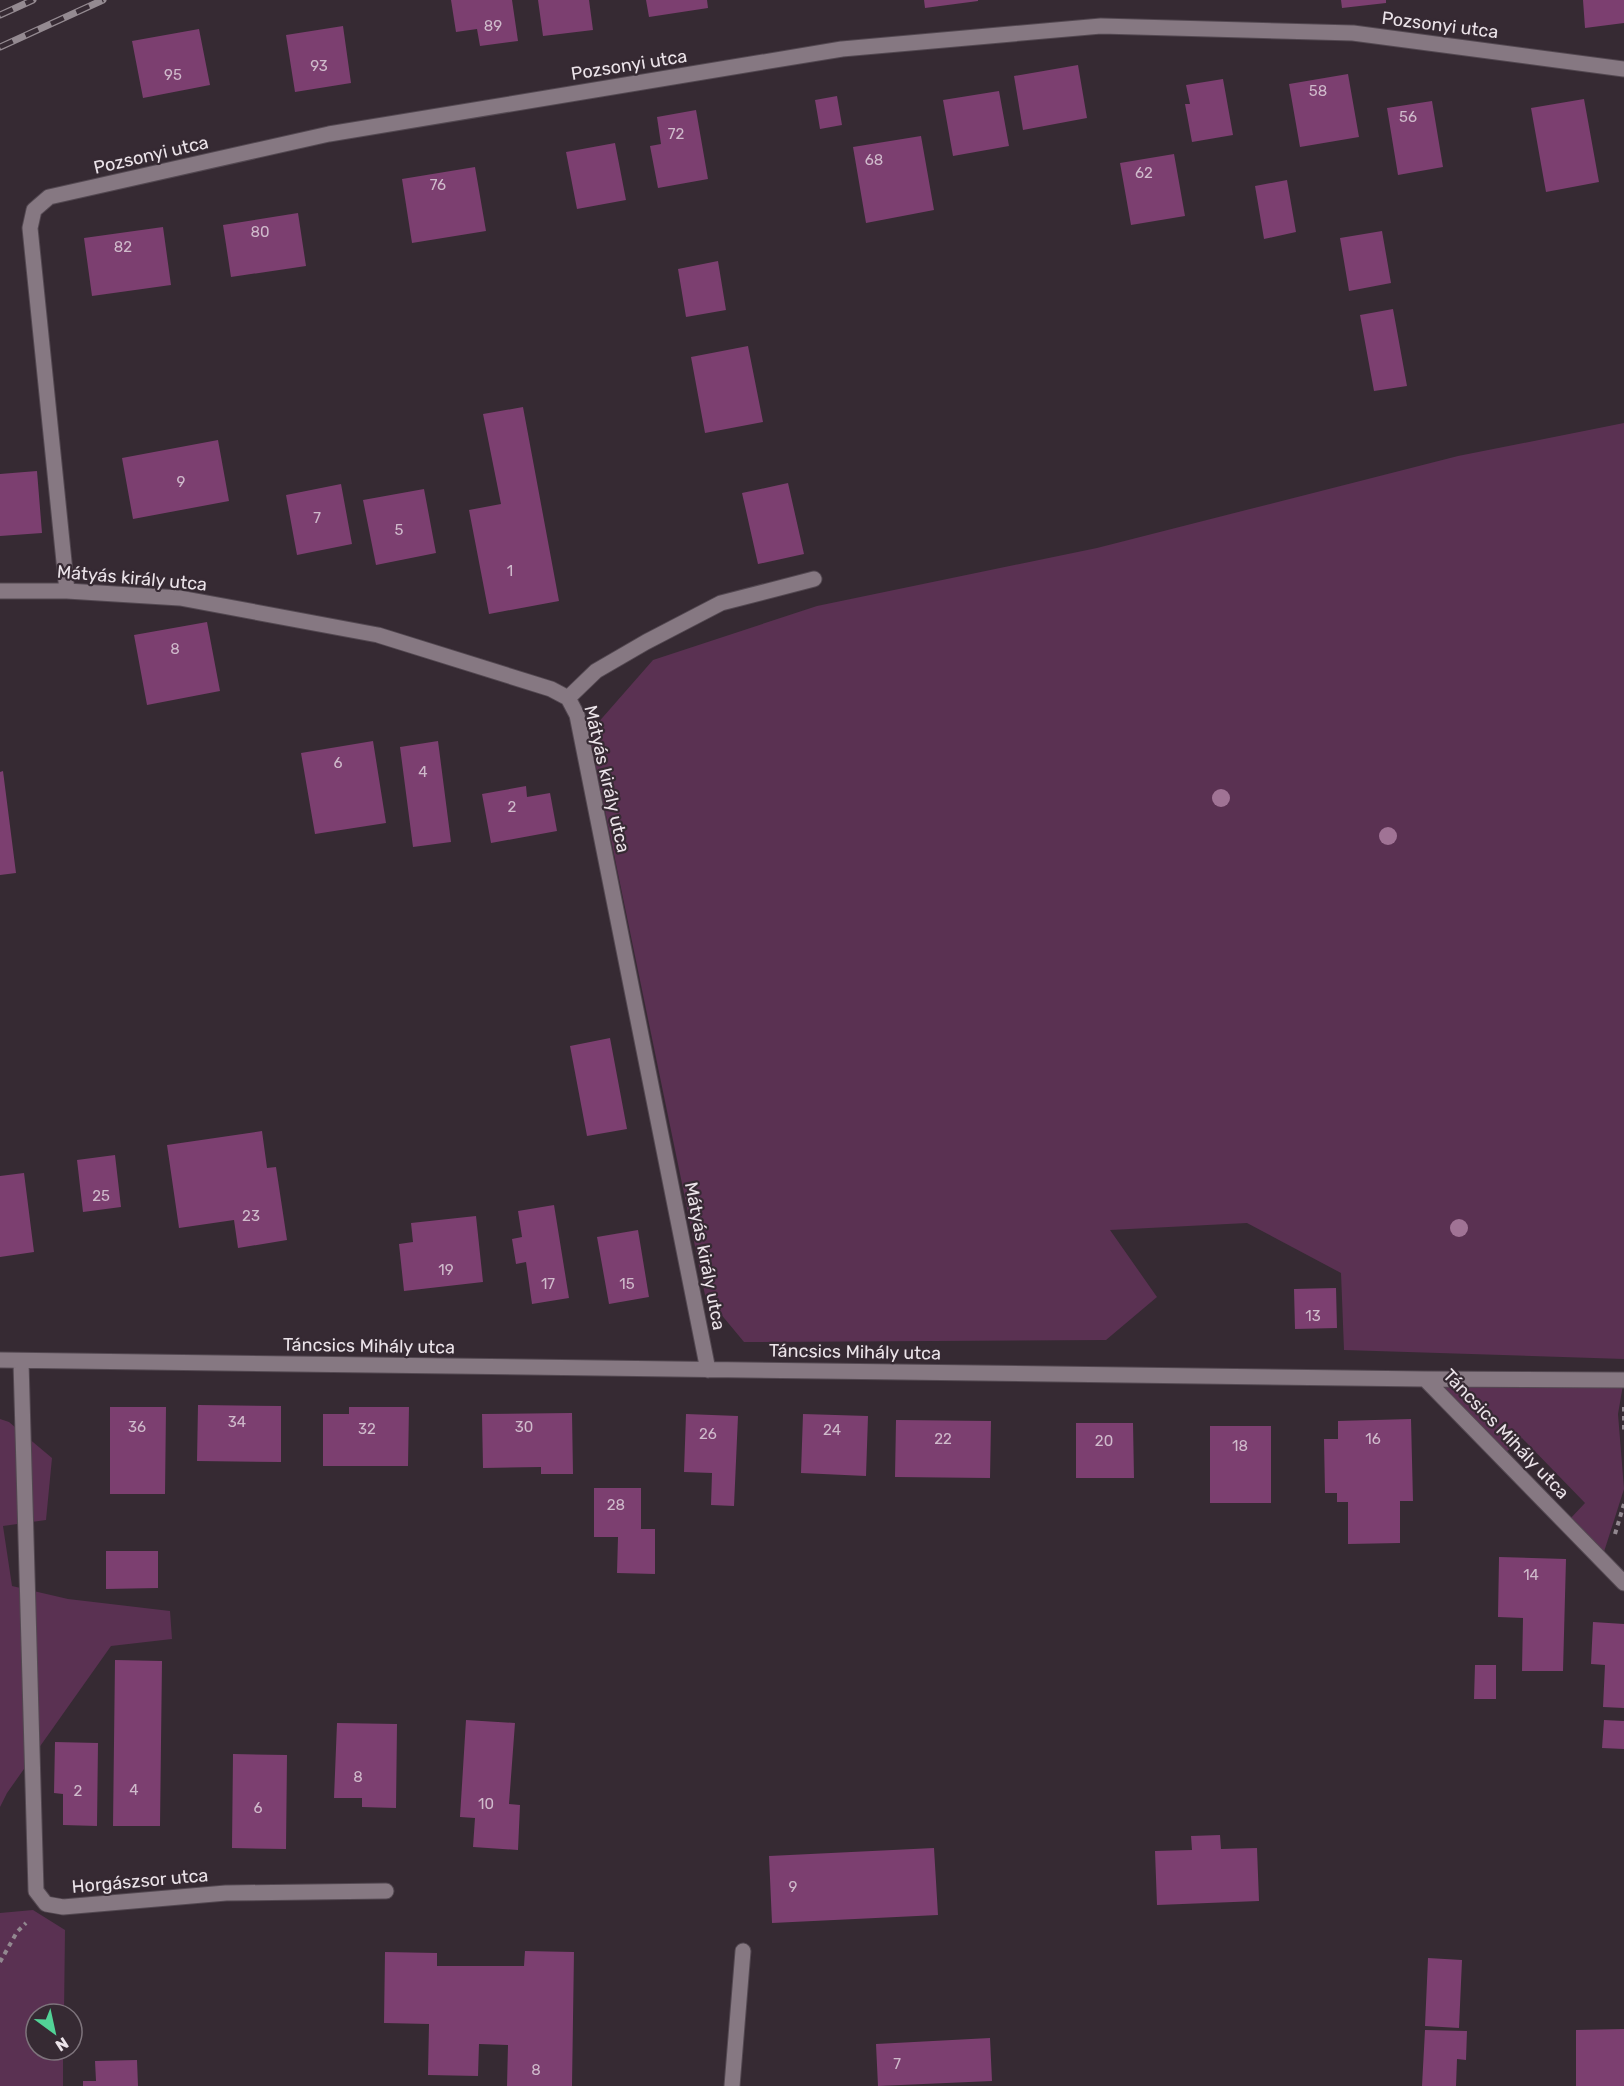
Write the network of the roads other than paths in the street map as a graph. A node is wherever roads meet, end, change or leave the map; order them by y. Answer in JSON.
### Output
{"nodes":[{"id":1,"x":1624,"y":69,"type":"edge"},
{"id":2,"x":814,"y":579,"type":"dead end"},
{"id":3,"x":0,"y":591,"type":"edge"},
{"id":4,"x":67,"y":591,"type":"junction"},
{"id":5,"x":568,"y":698,"type":"junction"},
{"id":6,"x":0,"y":1360,"type":"edge"},
{"id":7,"x":21,"y":1362,"type":"junction"},
{"id":8,"x":708,"y":1370,"type":"junction"},
{"id":9,"x":1425,"y":1379,"type":"junction"},
{"id":10,"x":1624,"y":1380,"type":"edge"},
{"id":11,"x":1624,"y":1583,"type":"edge"},
{"id":12,"x":386,"y":1891,"type":"dead end"},
{"id":13,"x":743,"y":1952,"type":"dead end"},
{"id":14,"x":732,"y":2086,"type":"edge"}],
"edges":[{"from":1,"to":4,"type":"street","name":"Pozsonyi utca"},
{"from":2,"to":5,"type":"street"},
{"from":3,"to":4,"type":"street","name":"Mátyás király utca"},
{"from":4,"to":5,"type":"street","name":"Mátyás király utca"},
{"from":5,"to":8,"type":"street","name":"Mátyás király utca"},
{"from":6,"to":7,"type":"street","name":"Táncsics Mihály utca"},
{"from":7,"to":8,"type":"street","name":"Táncsics Mihály utca"},
{"from":7,"to":12,"type":"street","name":"Horgászsor utca"},
{"from":8,"to":9,"type":"street","name":"Táncsics Mihály utca"},
{"from":9,"to":10,"type":"street"},
{"from":9,"to":11,"type":"street","name":"Táncsics Mihály utca"},
{"from":13,"to":14,"type":"street"}]}
